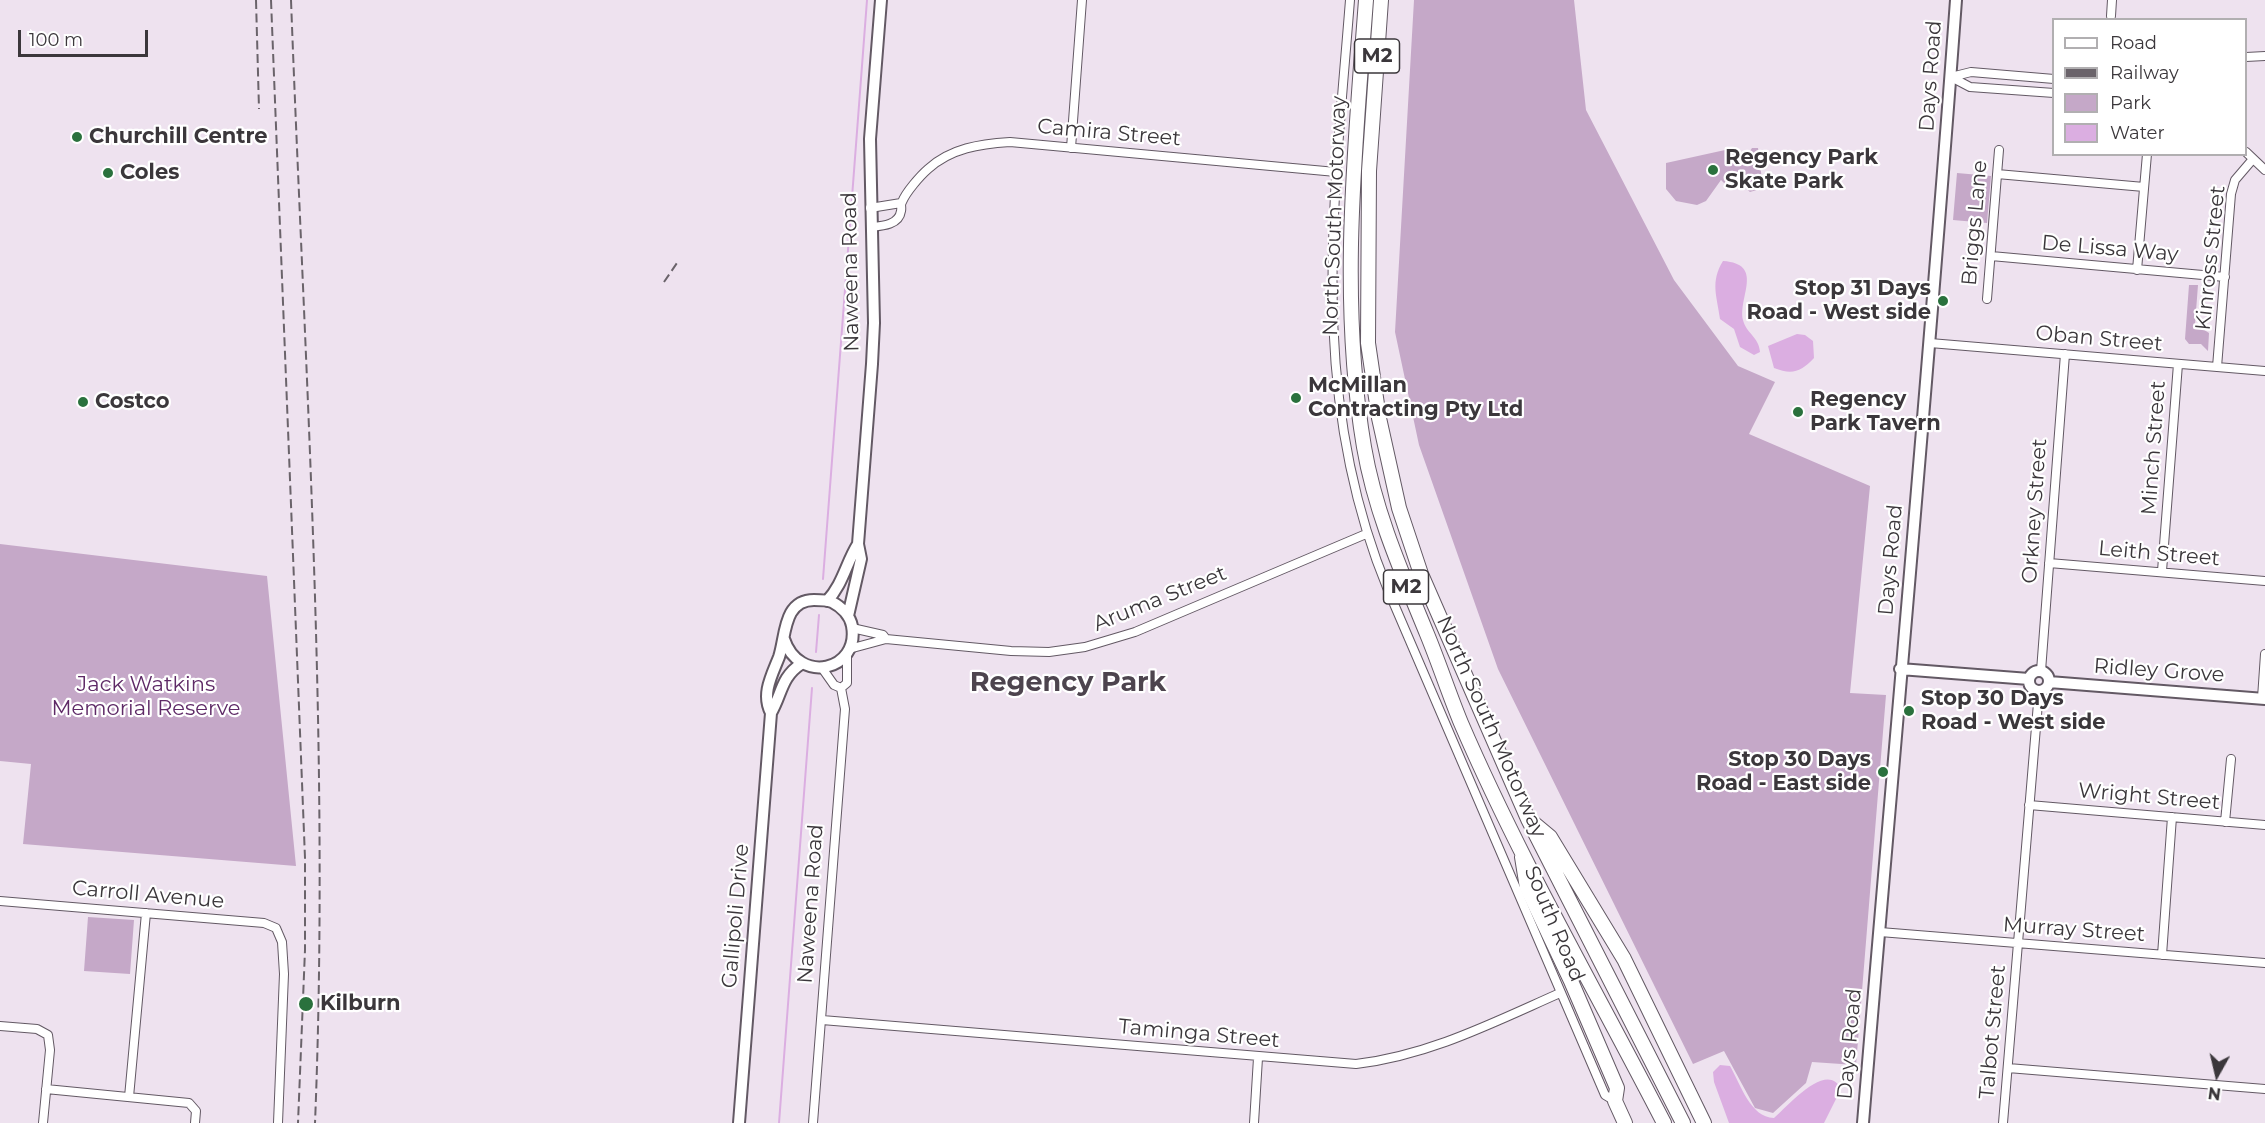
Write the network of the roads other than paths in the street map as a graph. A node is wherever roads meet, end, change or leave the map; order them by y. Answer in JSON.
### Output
{"nodes":[{"id":1,"x":881,"y":0,"type":"edge"},
{"id":2,"x":1082,"y":0,"type":"edge"},
{"id":3,"x":1350,"y":0,"type":"edge"},
{"id":4,"x":1366,"y":0,"type":"edge"},
{"id":5,"x":1381,"y":0,"type":"edge"},
{"id":6,"x":1956,"y":0,"type":"edge"},
{"id":7,"x":2112,"y":0,"type":"edge"},
{"id":8,"x":2111,"y":16,"type":"dead end"},
{"id":9,"x":2265,"y":56,"type":"edge"},
{"id":10,"x":2247,"y":57,"type":"edge"},
{"id":11,"x":1997,"y":74,"type":"junction"},
{"id":12,"x":1951,"y":77,"type":"junction"},
{"id":13,"x":2052,"y":79,"type":"edge"},
{"id":14,"x":1994,"y":88,"type":"junction"},
{"id":15,"x":2052,"y":93,"type":"edge"},
{"id":16,"x":1071,"y":148,"type":"junction"},
{"id":17,"x":1999,"y":150,"type":"dead end"},
{"id":18,"x":2247,"y":153,"type":"edge"},
{"id":19,"x":2147,"y":156,"type":"edge"},
{"id":20,"x":2253,"y":159,"type":"junction"},
{"id":21,"x":2265,"y":170,"type":"edge"},
{"id":22,"x":1336,"y":172,"type":"junction"},
{"id":23,"x":1997,"y":174,"type":"junction"},
{"id":24,"x":2144,"y":187,"type":"junction"},
{"id":25,"x":901,"y":202,"type":"junction"},
{"id":26,"x":870,"y":208,"type":"junction"},
{"id":27,"x":871,"y":227,"type":"junction"},
{"id":28,"x":1991,"y":256,"type":"junction"},
{"id":29,"x":2137,"y":270,"type":"junction"},
{"id":30,"x":2225,"y":277,"type":"junction"},
{"id":31,"x":1987,"y":299,"type":"dead end"},
{"id":32,"x":1930,"y":343,"type":"junction"},
{"id":33,"x":2066,"y":354,"type":"junction"},
{"id":34,"x":2178,"y":364,"type":"junction"},
{"id":35,"x":2217,"y":367,"type":"junction"},
{"id":36,"x":2265,"y":371,"type":"edge"},
{"id":37,"x":1366,"y":534,"type":"junction"},
{"id":38,"x":858,"y":544,"type":"junction"},
{"id":39,"x":2049,"y":563,"type":"junction"},
{"id":40,"x":2162,"y":571,"type":"junction"},
{"id":41,"x":2265,"y":581,"type":"edge"},
{"id":42,"x":826,"y":601,"type":"junction"},
{"id":43,"x":848,"y":616,"type":"junction"},
{"id":44,"x":852,"y":628,"type":"junction"},
{"id":45,"x":784,"y":639,"type":"junction"},
{"id":46,"x":886,"y":639,"type":"junction"},
{"id":47,"x":848,"y":651,"type":"junction"},
{"id":48,"x":2265,"y":654,"type":"edge"},
{"id":49,"x":801,"y":664,"type":"junction"},
{"id":50,"x":822,"y":668,"type":"junction"},
{"id":51,"x":1900,"y":669,"type":"junction"},
{"id":52,"x":2041,"y":671,"type":"junction"},
{"id":53,"x":2029,"y":679,"type":"junction"},
{"id":54,"x":2049,"y":682,"type":"junction"},
{"id":55,"x":841,"y":688,"type":"junction"},
{"id":56,"x":2039,"y":691,"type":"junction"},
{"id":57,"x":2263,"y":698,"type":"edge"},
{"id":58,"x":771,"y":713,"type":"junction"},
{"id":59,"x":2231,"y":759,"type":"dead end"},
{"id":60,"x":2029,"y":805,"type":"junction"},
{"id":61,"x":2172,"y":817,"type":"junction"},
{"id":62,"x":1528,"y":819,"type":"junction"},
{"id":63,"x":2226,"y":822,"type":"junction"},
{"id":64,"x":2265,"y":825,"type":"edge"},
{"id":65,"x":1520,"y":846,"type":"junction"},
{"id":66,"x":0,"y":901,"type":"edge"},
{"id":67,"x":146,"y":914,"type":"junction"},
{"id":68,"x":1880,"y":932,"type":"junction"},
{"id":69,"x":2018,"y":944,"type":"junction"},
{"id":70,"x":2162,"y":955,"type":"junction"},
{"id":71,"x":2265,"y":963,"type":"edge"},
{"id":72,"x":1560,"y":993,"type":"junction"},
{"id":73,"x":822,"y":1020,"type":"junction"},
{"id":74,"x":0,"y":1026,"type":"edge"},
{"id":75,"x":1258,"y":1058,"type":"junction"},
{"id":76,"x":2008,"y":1068,"type":"junction"},
{"id":77,"x":46,"y":1089,"type":"junction"},
{"id":78,"x":2265,"y":1089,"type":"edge"},
{"id":79,"x":129,"y":1097,"type":"junction"},
{"id":80,"x":1615,"y":1101,"type":"junction"},
{"id":81,"x":43,"y":1123,"type":"edge"},
{"id":82,"x":195,"y":1123,"type":"edge"},
{"id":83,"x":278,"y":1123,"type":"edge"},
{"id":84,"x":739,"y":1123,"type":"edge"},
{"id":85,"x":813,"y":1123,"type":"edge"},
{"id":86,"x":1254,"y":1123,"type":"edge"},
{"id":87,"x":1625,"y":1123,"type":"edge"},
{"id":88,"x":1664,"y":1123,"type":"edge"},
{"id":89,"x":1683,"y":1123,"type":"edge"},
{"id":90,"x":1704,"y":1123,"type":"edge"},
{"id":91,"x":1863,"y":1123,"type":"edge"},
{"id":92,"x":2003,"y":1123,"type":"edge"}],
"edges":[{"from":1,"to":26,"type":"street","name":"Naweena Road"},
{"from":2,"to":16,"type":"street"},
{"from":3,"to":22,"type":"street","name":"South Road"},
{"from":4,"to":65,"type":"highway","name":"North South Motorway","number":"M2"},
{"from":5,"to":62,"type":"highway","name":"North South Motorway","number":"M2"},
{"from":6,"to":12,"type":"street","name":"Days Road"},
{"from":7,"to":8,"type":"street"},
{"from":9,"to":10,"type":"street"},
{"from":11,"to":12,"type":"street"},
{"from":11,"to":13,"type":"street"},
{"from":11,"to":14,"type":"street"},
{"from":12,"to":14,"type":"street"},
{"from":12,"to":32,"type":"street","name":"Days Road"},
{"from":14,"to":15,"type":"street"},
{"from":16,"to":22,"type":"street","name":"Camira Street"},
{"from":16,"to":25,"type":"street","name":"Camira Street"},
{"from":17,"to":23,"type":"street","name":"Briggs Lane"},
{"from":18,"to":20,"type":"street"},
{"from":19,"to":24,"type":"street"},
{"from":20,"to":21,"type":"street"},
{"from":20,"to":30,"type":"street","name":"Kinross Street"},
{"from":22,"to":37,"type":"street","name":"South Road"},
{"from":23,"to":24,"type":"street"},
{"from":23,"to":28,"type":"street","name":"Briggs Lane"},
{"from":24,"to":29,"type":"street"},
{"from":25,"to":26,"type":"street"},
{"from":25,"to":27,"type":"street","name":"Camira Street"},
{"from":26,"to":27,"type":"street","name":"Naweena Road"},
{"from":27,"to":38,"type":"street","name":"Naweena Road"},
{"from":28,"to":29,"type":"street","name":"De Lissa Way"},
{"from":28,"to":31,"type":"street","name":"Briggs Lane"},
{"from":29,"to":30,"type":"street","name":"De Lissa Way"},
{"from":30,"to":35,"type":"street","name":"Kinross Street"},
{"from":32,"to":33,"type":"street","name":"Oban Street"},
{"from":32,"to":51,"type":"street","name":"Days Road"},
{"from":33,"to":34,"type":"street","name":"Oban Street"},
{"from":33,"to":39,"type":"street","name":"Orkney Street"},
{"from":34,"to":35,"type":"street","name":"Oban Street"},
{"from":34,"to":40,"type":"street","name":"Minch Street"},
{"from":35,"to":36,"type":"street","name":"Oban Street"},
{"from":37,"to":46,"type":"street","name":"Aruma Street"},
{"from":37,"to":72,"type":"street","name":"South Road"},
{"from":38,"to":42,"type":"street","name":"Naweena Road"},
{"from":38,"to":43,"type":"street","name":"Naweena Road"},
{"from":39,"to":40,"type":"street","name":"Leith Street"},
{"from":39,"to":52,"type":"street","name":"Orkney Street"},
{"from":40,"to":41,"type":"street","name":"Leith Street"},
{"from":42,"to":43,"type":"street"},
{"from":42,"to":45,"type":"street"},
{"from":43,"to":44,"type":"street"},
{"from":44,"to":46,"type":"street","name":"Aruma Street"},
{"from":44,"to":47,"type":"street"},
{"from":45,"to":49,"type":"street"},
{"from":45,"to":58,"type":"street","name":"Gallipoli Drive"},
{"from":46,"to":47,"type":"street","name":"Aruma Street"},
{"from":47,"to":50,"type":"street"},
{"from":47,"to":55,"type":"street","name":"Naweena Road"},
{"from":48,"to":57,"type":"street"},
{"from":49,"to":50,"type":"street"},
{"from":49,"to":58,"type":"street","name":"Gallipoli Drive"},
{"from":50,"to":55,"type":"street"},
{"from":51,"to":53,"type":"street"},
{"from":51,"to":68,"type":"street","name":"Days Road"},
{"from":52,"to":53,"type":"street"},
{"from":52,"to":54,"type":"street"},
{"from":53,"to":56,"type":"street"},
{"from":54,"to":56,"type":"street"},
{"from":54,"to":57,"type":"street","name":"Ridley Grove"},
{"from":55,"to":73,"type":"street","name":"Naweena Road"},
{"from":56,"to":60,"type":"street"},
{"from":58,"to":84,"type":"street","name":"Gallipoli Drive"},
{"from":59,"to":63,"type":"street"},
{"from":60,"to":61,"type":"street","name":"Wright Street"},
{"from":60,"to":69,"type":"street"},
{"from":61,"to":63,"type":"street","name":"Wright Street"},
{"from":61,"to":70,"type":"street"},
{"from":62,"to":89,"type":"highway","name":"North South Motorway","number":"M2"},
{"from":62,"to":90,"type":"highway"},
{"from":63,"to":64,"type":"street","name":"Wright Street"},
{"from":65,"to":80,"type":"highway"},
{"from":65,"to":88,"type":"highway","name":"North South Motorway","number":"M2"},
{"from":66,"to":67,"type":"street","name":"Carroll Avenue"},
{"from":67,"to":79,"type":"street"},
{"from":67,"to":83,"type":"street","name":"Carroll Avenue"},
{"from":68,"to":69,"type":"street","name":"Murray Street"},
{"from":68,"to":91,"type":"street","name":"Days Road"},
{"from":69,"to":70,"type":"street","name":"Murray Street"},
{"from":69,"to":76,"type":"street","name":"Talbot Street"},
{"from":70,"to":71,"type":"street","name":"Murray Street"},
{"from":72,"to":75,"type":"street","name":"Taminga Street"},
{"from":72,"to":80,"type":"street","name":"South Road"},
{"from":73,"to":75,"type":"street","name":"Taminga Street"},
{"from":73,"to":85,"type":"street","name":"Naweena Road"},
{"from":74,"to":77,"type":"street"},
{"from":75,"to":86,"type":"street"},
{"from":76,"to":78,"type":"street"},
{"from":76,"to":92,"type":"street","name":"Talbot Street"},
{"from":77,"to":79,"type":"street"},
{"from":77,"to":81,"type":"street"},
{"from":79,"to":82,"type":"street"},
{"from":80,"to":87,"type":"highway","name":"South Road"}]}
